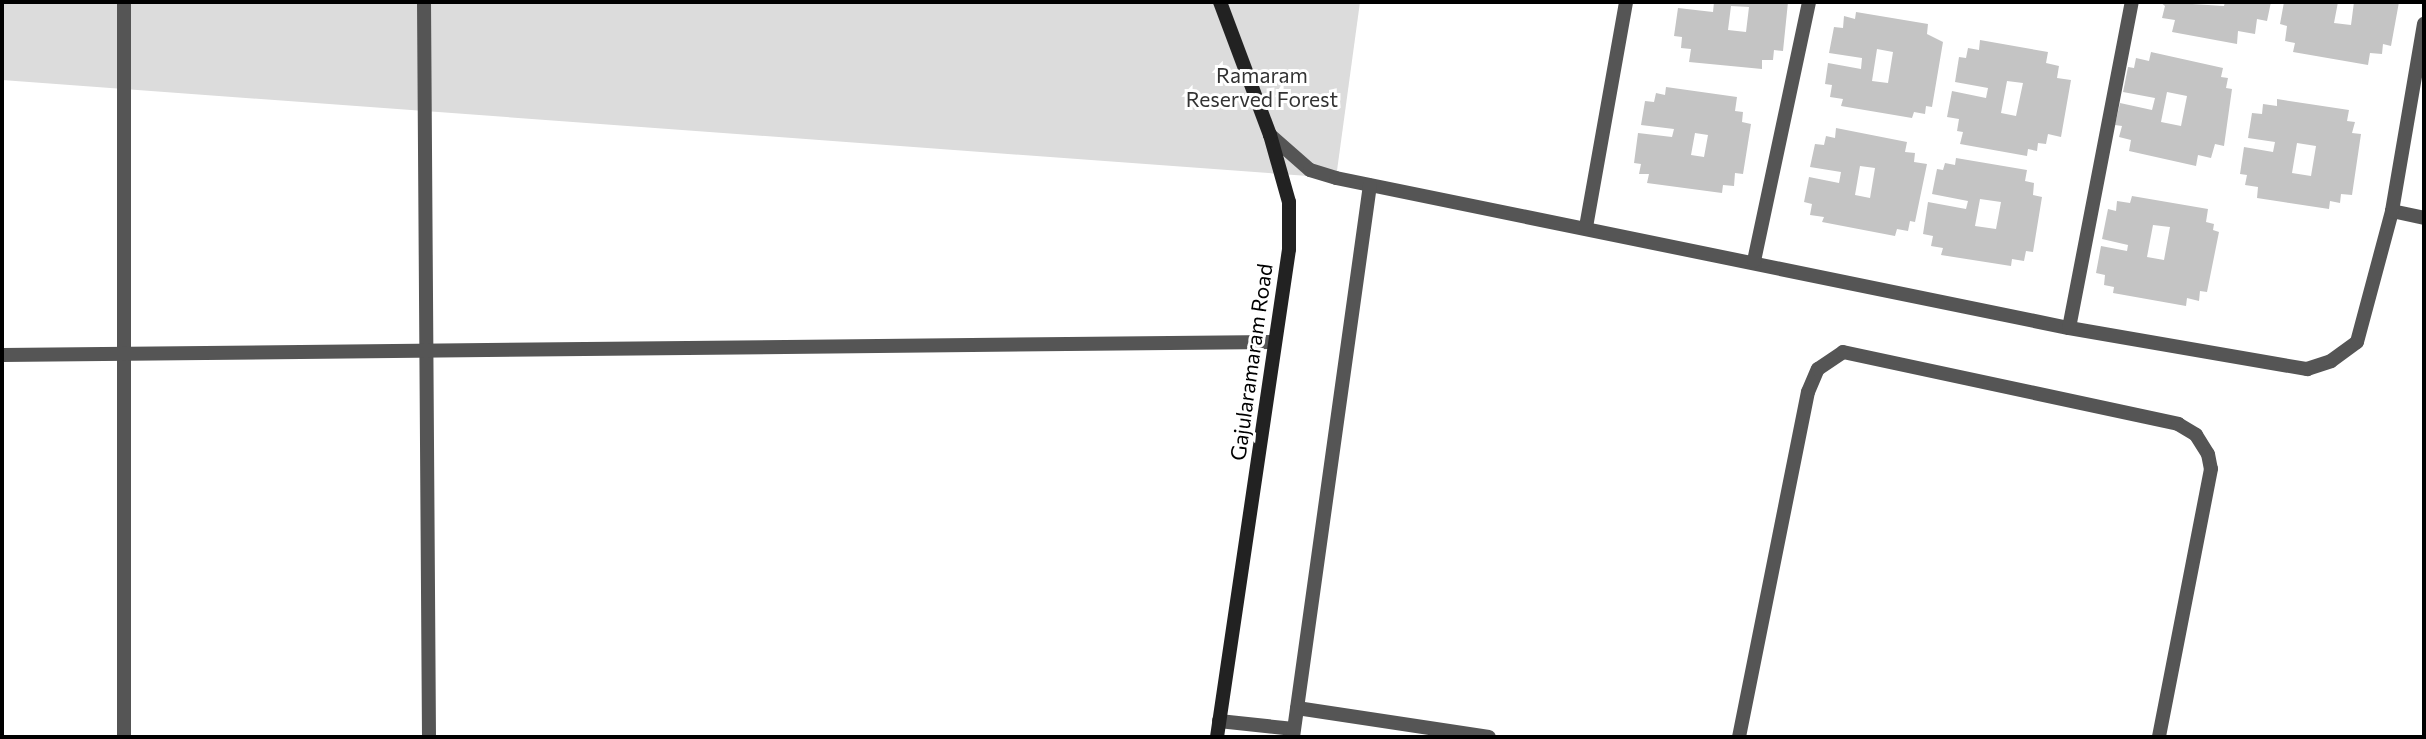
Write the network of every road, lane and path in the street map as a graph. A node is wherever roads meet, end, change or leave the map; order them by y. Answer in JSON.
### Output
{"nodes":[{"id":1,"x":124,"y":2,"type":"edge"},
{"id":2,"x":424,"y":2,"type":"edge"},
{"id":3,"x":1220,"y":2,"type":"edge"},
{"id":4,"x":1626,"y":2,"type":"edge"},
{"id":5,"x":1809,"y":2,"type":"edge"},
{"id":6,"x":2132,"y":2,"type":"edge"},
{"id":7,"x":2424,"y":24,"type":"edge"},
{"id":8,"x":1270,"y":135,"type":"junction"},
{"id":9,"x":1370,"y":185,"type":"junction"},
{"id":10,"x":2392,"y":211,"type":"junction"},
{"id":11,"x":2424,"y":218,"type":"edge"},
{"id":12,"x":1586,"y":227,"type":"junction"},
{"id":13,"x":1754,"y":261,"type":"junction"},
{"id":14,"x":2069,"y":328,"type":"junction"},
{"id":15,"x":1275,"y":342,"type":"junction"},
{"id":16,"x":426,"y":350,"type":"junction"},
{"id":17,"x":125,"y":354,"type":"junction"},
{"id":18,"x":2,"y":355,"type":"edge"},
{"id":19,"x":1297,"y":708,"type":"junction"},
{"id":20,"x":1219,"y":721,"type":"junction"},
{"id":21,"x":1293,"y":733,"type":"edge"},
{"id":22,"x":1471,"y":736,"type":"edge"},
{"id":23,"x":124,"y":737,"type":"edge"},
{"id":24,"x":429,"y":737,"type":"edge"},
{"id":25,"x":1217,"y":737,"type":"edge"},
{"id":26,"x":1489,"y":737,"type":"edge"},
{"id":27,"x":1740,"y":737,"type":"edge"},
{"id":28,"x":2159,"y":737,"type":"edge"}],
"edges":[{"from":1,"to":17,"type":"street"},
{"from":2,"to":16,"type":"street"},
{"from":3,"to":8,"type":"main road","name":"Gajularamaram Road"},
{"from":4,"to":12,"type":"street"},
{"from":5,"to":13,"type":"street"},
{"from":6,"to":14,"type":"street"},
{"from":7,"to":10,"type":"street"},
{"from":8,"to":9,"type":"street"},
{"from":8,"to":15,"type":"main road","name":"Gajularamaram Road"},
{"from":9,"to":12,"type":"street"},
{"from":9,"to":19,"type":"street"},
{"from":10,"to":11,"type":"street"},
{"from":10,"to":14,"type":"street"},
{"from":12,"to":13,"type":"street"},
{"from":13,"to":14,"type":"street"},
{"from":15,"to":16,"type":"street"},
{"from":15,"to":20,"type":"main road","name":"Gajularamaram Road"},
{"from":16,"to":17,"type":"street"},
{"from":16,"to":24,"type":"street"},
{"from":17,"to":18,"type":"street"},
{"from":17,"to":23,"type":"street"},
{"from":19,"to":21,"type":"street"},
{"from":19,"to":22,"type":"street"},
{"from":20,"to":21,"type":"street"},
{"from":20,"to":25,"type":"main road","name":"Gajularamaram Road"},
{"from":22,"to":26,"type":"street"},
{"from":27,"to":28,"type":"street"}]}
